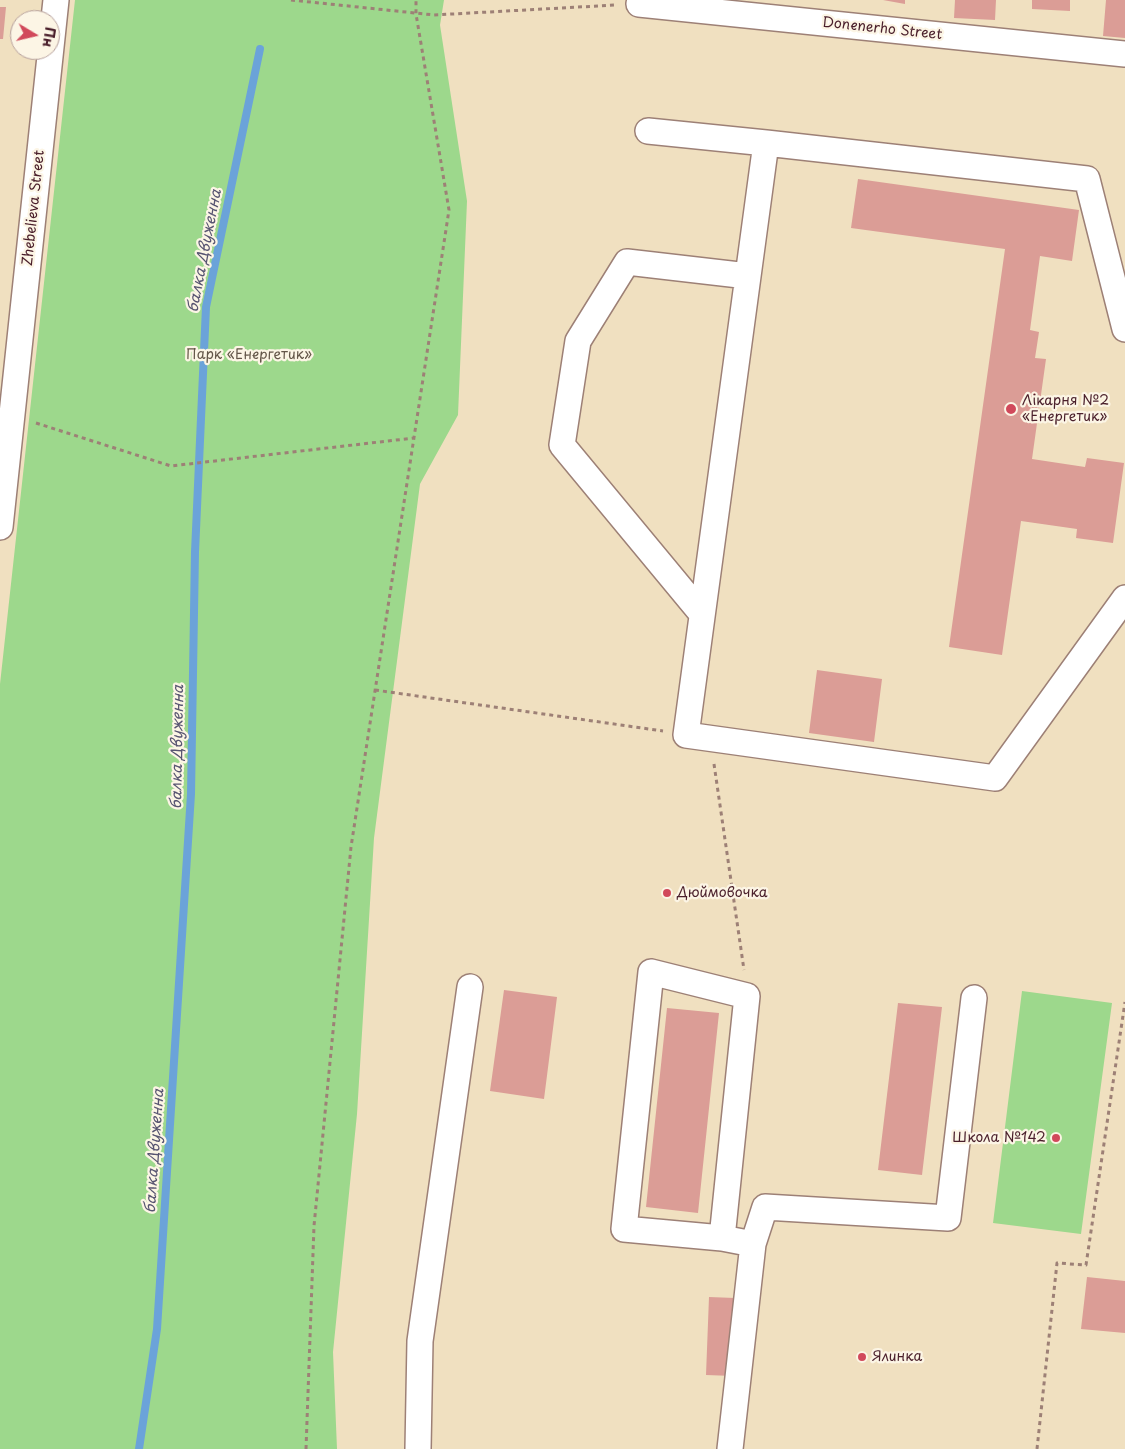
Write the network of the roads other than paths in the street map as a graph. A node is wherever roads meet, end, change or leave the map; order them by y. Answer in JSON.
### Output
{"nodes":[{"id":1,"x":56,"y":0,"type":"edge"},
{"id":2,"x":639,"y":4,"type":"road end"},
{"id":3,"x":1125,"y":54,"type":"edge"},
{"id":4,"x":648,"y":131,"type":"dead end"},
{"id":5,"x":766,"y":143,"type":"junction"},
{"id":6,"x":748,"y":276,"type":"junction"},
{"id":7,"x":1125,"y":329,"type":"edge"},
{"id":8,"x":6,"y":417,"type":"edge"},
{"id":9,"x":0,"y":527,"type":"edge"},
{"id":10,"x":1125,"y":598,"type":"edge"},
{"id":11,"x":702,"y":614,"type":"junction"},
{"id":12,"x":470,"y":988,"type":"dead end"},
{"id":13,"x":974,"y":998,"type":"dead end"},
{"id":14,"x":722,"y":1238,"type":"junction"},
{"id":15,"x":753,"y":1244,"type":"junction"},
{"id":16,"x":418,"y":1449,"type":"edge"},
{"id":17,"x":730,"y":1449,"type":"edge"}],
"edges":[{"from":1,"to":8,"type":"street","name":"Zhebelieva Street"},
{"from":2,"to":3,"type":"street","name":"Donenerho Street"},
{"from":4,"to":5,"type":"street"},
{"from":5,"to":6,"type":"street"},
{"from":5,"to":7,"type":"street"},
{"from":6,"to":11,"type":"street"},
{"from":6,"to":11,"type":"street"},
{"from":8,"to":9,"type":"street","name":"Zhebelieva Street"},
{"from":10,"to":11,"type":"street"},
{"from":12,"to":16,"type":"street"},
{"from":13,"to":15,"type":"street"},
{"from":14,"to":14,"type":"street"},
{"from":14,"to":15,"type":"street"},
{"from":15,"to":17,"type":"street"}]}
